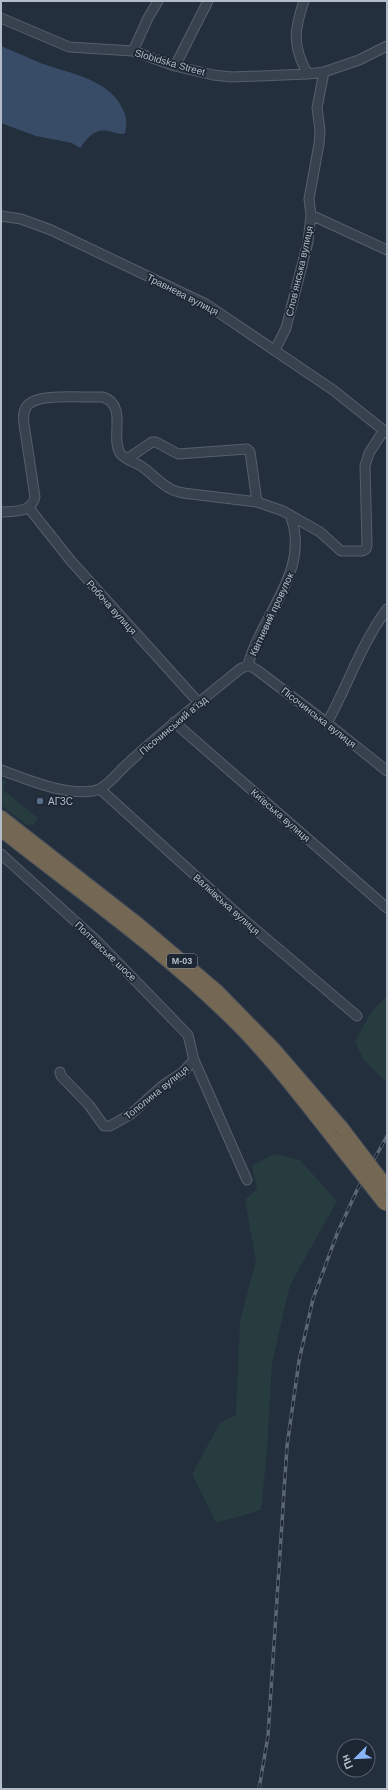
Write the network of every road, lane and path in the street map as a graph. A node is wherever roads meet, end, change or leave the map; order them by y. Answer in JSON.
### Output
{"nodes":[{"id":1,"x":158,"y":1,"type":"edge"},
{"id":2,"x":208,"y":1,"type":"edge"},
{"id":3,"x":304,"y":1,"type":"edge"},
{"id":4,"x":1,"y":18,"type":"edge"},
{"id":5,"x":386,"y":48,"type":"edge"},
{"id":6,"x":133,"y":51,"type":"junction"},
{"id":7,"x":175,"y":66,"type":"junction"},
{"id":8,"x":324,"y":72,"type":"junction"},
{"id":9,"x":308,"y":74,"type":"junction"},
{"id":10,"x":311,"y":215,"type":"junction"},
{"id":11,"x":1,"y":216,"type":"edge"},
{"id":12,"x":387,"y":250,"type":"edge"},
{"id":13,"x":275,"y":350,"type":"junction"},
{"id":14,"x":386,"y":432,"type":"edge"},
{"id":15,"x":127,"y":459,"type":"junction"},
{"id":16,"x":257,"y":502,"type":"junction"},
{"id":17,"x":28,"y":508,"type":"junction"},
{"id":18,"x":1,"y":512,"type":"edge"},
{"id":19,"x":290,"y":515,"type":"junction"},
{"id":20,"x":387,"y":610,"type":"edge"},
{"id":21,"x":248,"y":665,"type":"junction"},
{"id":22,"x":199,"y":703,"type":"junction"},
{"id":23,"x":174,"y":722,"type":"junction"},
{"id":24,"x":327,"y":723,"type":"junction"},
{"id":25,"x":1,"y":770,"type":"edge"},
{"id":26,"x":387,"y":772,"type":"edge"},
{"id":27,"x":100,"y":789,"type":"junction"},
{"id":28,"x":1,"y":817,"type":"edge"},
{"id":29,"x":1,"y":830,"type":"edge"},
{"id":30,"x":1,"y":854,"type":"edge"},
{"id":31,"x":387,"y":908,"type":"edge"},
{"id":32,"x":357,"y":1016,"type":"dead end"},
{"id":33,"x":194,"y":1060,"type":"junction"},
{"id":34,"x":60,"y":1072,"type":"dead end"},
{"id":35,"x":338,"y":1133,"type":"junction"},
{"id":36,"x":247,"y":1180,"type":"dead end"},
{"id":37,"x":387,"y":1187,"type":"edge"},
{"id":38,"x":386,"y":1206,"type":"edge"}],
"edges":[{"from":1,"to":6,"type":"street"},
{"from":2,"to":7,"type":"street"},
{"from":3,"to":9,"type":"street"},
{"from":4,"to":6,"type":"street","name":"Slobidska Street"},
{"from":5,"to":8,"type":"street","name":"Slobidska Street"},
{"from":6,"to":7,"type":"street","name":"Slobidska Street"},
{"from":7,"to":9,"type":"street","name":"Slobidska Street"},
{"from":8,"to":9,"type":"street","name":"Slobidska Street"},
{"from":8,"to":10,"type":"street","name":"Слов’янська вулиця"},
{"from":10,"to":12,"type":"street"},
{"from":10,"to":13,"type":"street","name":"Слов’янська вулиця"},
{"from":11,"to":13,"type":"street","name":"Травнева вулиця"},
{"from":13,"to":14,"type":"street","name":"Травнева вулиця"},
{"from":14,"to":19,"type":"street"},
{"from":15,"to":16,"type":"street"},
{"from":15,"to":16,"type":"street"},
{"from":15,"to":17,"type":"street"},
{"from":16,"to":19,"type":"street"},
{"from":17,"to":18,"type":"street"},
{"from":17,"to":22,"type":"street","name":"Робоча вулиця"},
{"from":19,"to":21,"type":"street","name":"Квітневий провулок"},
{"from":20,"to":24,"type":"street"},
{"from":21,"to":22,"type":"street","name":"Пісочинський в’їзд"},
{"from":21,"to":24,"type":"street","name":"Пісочинська вулиця"},
{"from":22,"to":23,"type":"street","name":"Пісочинський в’їзд"},
{"from":23,"to":27,"type":"street","name":"Пісочинський в’їзд"},
{"from":23,"to":31,"type":"street","name":"Київська вулиця"},
{"from":24,"to":26,"type":"street","name":"Пісочинська вулиця"},
{"from":25,"to":27,"type":"street"},
{"from":27,"to":32,"type":"street","name":"Валківська вулиця"},
{"from":28,"to":35,"type":"highway","number":"М-03"},
{"from":29,"to":35,"type":"highway","number":"М-03"},
{"from":30,"to":33,"type":"street","name":"Полтавське шосе"},
{"from":33,"to":34,"type":"street","name":"Тополина вулиця"},
{"from":33,"to":36,"type":"street","name":"Тополина вулиця"},
{"from":35,"to":37,"type":"highway","number":"М-03","bridge":true},
{"from":35,"to":38,"type":"highway","number":"М-03","bridge":true}]}
